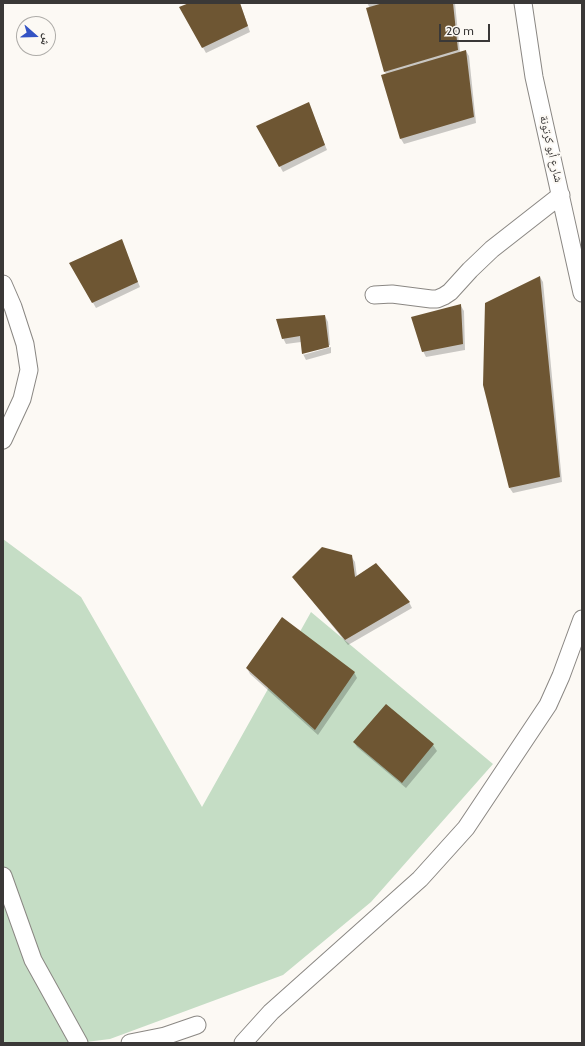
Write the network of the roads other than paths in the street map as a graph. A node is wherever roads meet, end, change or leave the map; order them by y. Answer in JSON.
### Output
{"nodes":[{"id":1,"x":523,"y":3,"type":"edge"},
{"id":2,"x":561,"y":195,"type":"junction"},
{"id":3,"x":3,"y":284,"type":"edge"},
{"id":4,"x":582,"y":293,"type":"edge"},
{"id":5,"x":374,"y":295,"type":"dead end"},
{"id":6,"x":3,"y":440,"type":"edge"},
{"id":7,"x":582,"y":618,"type":"edge"},
{"id":8,"x":3,"y":876,"type":"edge"},
{"id":9,"x":197,"y":1026,"type":"dead end"},
{"id":10,"x":79,"y":1043,"type":"edge"},
{"id":11,"x":130,"y":1043,"type":"edge"},
{"id":12,"x":243,"y":1043,"type":"edge"}],
"edges":[{"from":1,"to":2,"type":"street","name":"شارع أبو كرتونة"},
{"from":2,"to":4,"type":"street","name":"شارع أبو كرتونة"},
{"from":2,"to":5,"type":"street"},
{"from":3,"to":6,"type":"street"},
{"from":7,"to":12,"type":"street"},
{"from":8,"to":10,"type":"street"},
{"from":9,"to":11,"type":"street"}]}
